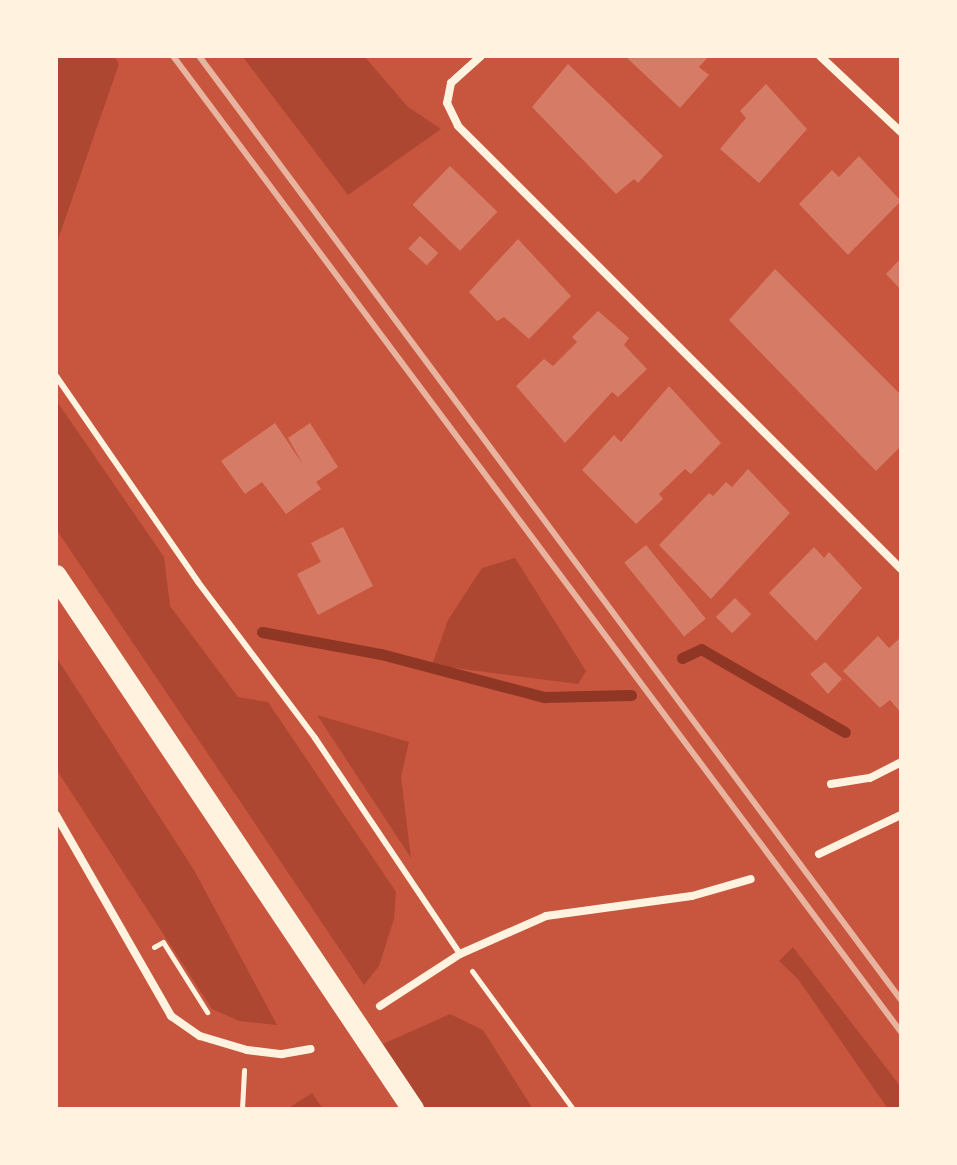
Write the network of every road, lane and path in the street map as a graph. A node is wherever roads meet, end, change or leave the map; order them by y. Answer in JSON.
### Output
{"nodes":[{"id":1,"x":481,"y":56,"type":"edge"},
{"id":2,"x":820,"y":56,"type":"edge"},
{"id":3,"x":901,"y":132,"type":"edge"},
{"id":4,"x":56,"y":376,"type":"edge"},
{"id":5,"x":901,"y":569,"type":"edge"},
{"id":6,"x":56,"y":576,"type":"edge"},
{"id":7,"x":901,"y":762,"type":"edge"},
{"id":8,"x":831,"y":784,"type":"dead end"},
{"id":9,"x":56,"y":815,"type":"edge"},
{"id":10,"x":901,"y":815,"type":"edge"},
{"id":11,"x":819,"y":854,"type":"dead end"},
{"id":12,"x":751,"y":879,"type":"dead end"},
{"id":13,"x":460,"y":954,"type":"junction"},
{"id":14,"x":135,"y":956,"type":"junction"},
{"id":15,"x":380,"y":1006,"type":"dead end"},
{"id":16,"x":218,"y":1020,"type":"dead end"},
{"id":17,"x":311,"y":1049,"type":"dead end"},
{"id":18,"x":247,"y":1050,"type":"junction"},
{"id":19,"x":242,"y":1109,"type":"edge"},
{"id":20,"x":413,"y":1109,"type":"edge"},
{"id":21,"x":573,"y":1109,"type":"edge"}],
"edges":[{"from":1,"to":5,"type":"street"},
{"from":2,"to":3,"type":"street"},
{"from":4,"to":13,"type":"lane"},
{"from":6,"to":20,"type":"highway"},
{"from":7,"to":8,"type":"street"},
{"from":9,"to":14,"type":"street"},
{"from":10,"to":11,"type":"street"},
{"from":12,"to":13,"type":"street"},
{"from":13,"to":15,"type":"street"},
{"from":13,"to":21,"type":"path"},
{"from":14,"to":16,"type":"path"},
{"from":14,"to":18,"type":"street"},
{"from":17,"to":18,"type":"street"},
{"from":18,"to":19,"type":"path"}]}
